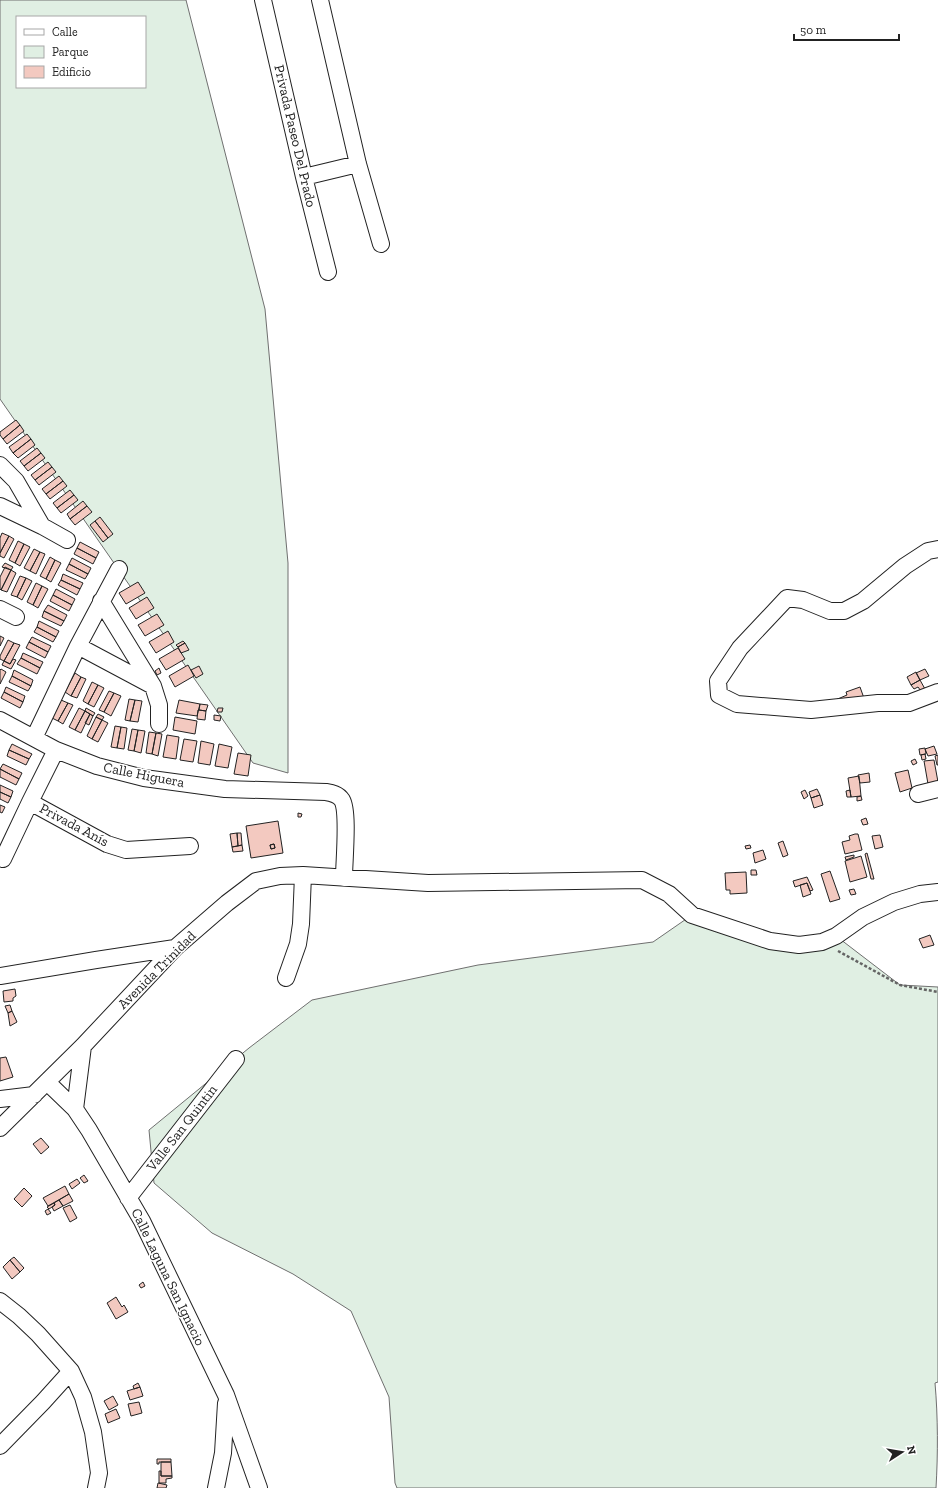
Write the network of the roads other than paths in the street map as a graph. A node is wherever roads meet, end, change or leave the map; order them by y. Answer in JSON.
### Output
{"nodes":[{"id":1,"x":263,"y":0,"type":"edge"},
{"id":2,"x":320,"y":0,"type":"edge"},
{"id":3,"x":358,"y":164,"type":"junction"},
{"id":4,"x":304,"y":177,"type":"junction"},
{"id":5,"x":381,"y":244,"type":"dead end"},
{"id":6,"x":328,"y":272,"type":"dead end"},
{"id":7,"x":0,"y":465,"type":"edge"},
{"id":8,"x":0,"y":506,"type":"edge"},
{"id":9,"x":42,"y":526,"type":"junction"},
{"id":10,"x":67,"y":540,"type":"dead end"},
{"id":11,"x":938,"y":549,"type":"edge"},
{"id":12,"x":119,"y":569,"type":"dead end"},
{"id":13,"x":102,"y":601,"type":"junction"},
{"id":14,"x":0,"y":609,"type":"edge"},
{"id":15,"x":16,"y":617,"type":"dead end"},
{"id":16,"x":78,"y":646,"type":"junction"},
{"id":17,"x":153,"y":686,"type":"junction"},
{"id":18,"x":938,"y":692,"type":"edge"},
{"id":19,"x":0,"y":720,"type":"edge"},
{"id":20,"x":159,"y":724,"type":"dead end"},
{"id":21,"x":34,"y":738,"type":"junction"},
{"id":22,"x":56,"y":750,"type":"junction"},
{"id":23,"x":938,"y":789,"type":"edge"},
{"id":24,"x":918,"y":794,"type":"dead end"},
{"id":25,"x":30,"y":802,"type":"junction"},
{"id":26,"x":190,"y":846,"type":"dead end"},
{"id":27,"x":3,"y":859,"type":"dead end"},
{"id":28,"x":302,"y":875,"type":"junction"},
{"id":29,"x":344,"y":878,"type":"junction"},
{"id":30,"x":938,"y":892,"type":"edge"},
{"id":31,"x":175,"y":948,"type":"junction"},
{"id":32,"x":0,"y":976,"type":"edge"},
{"id":33,"x":286,"y":978,"type":"dead end"},
{"id":34,"x":83,"y":1046,"type":"junction"},
{"id":35,"x":236,"y":1059,"type":"dead end"},
{"id":36,"x":47,"y":1082,"type":"junction"},
{"id":37,"x":34,"y":1095,"type":"junction"},
{"id":38,"x":0,"y":1099,"type":"edge"},
{"id":39,"x":75,"y":1109,"type":"junction"},
{"id":40,"x":0,"y":1128,"type":"edge"},
{"id":41,"x":128,"y":1198,"type":"junction"},
{"id":42,"x":0,"y":1301,"type":"edge"},
{"id":43,"x":71,"y":1371,"type":"junction"},
{"id":44,"x":226,"y":1395,"type":"junction"},
{"id":45,"x":0,"y":1446,"type":"edge"},
{"id":46,"x":96,"y":1488,"type":"edge"},
{"id":47,"x":216,"y":1488,"type":"edge"},
{"id":48,"x":259,"y":1488,"type":"edge"}],
"edges":[{"from":1,"to":4,"type":"street","name":"Privada Paseo Del Prado"},
{"from":2,"to":3,"type":"street"},
{"from":3,"to":4,"type":"street"},
{"from":3,"to":5,"type":"street"},
{"from":4,"to":6,"type":"street","name":"Privada Paseo Del Prado"},
{"from":7,"to":9,"type":"street"},
{"from":8,"to":9,"type":"street"},
{"from":9,"to":10,"type":"street"},
{"from":11,"to":18,"type":"street"},
{"from":12,"to":13,"type":"street"},
{"from":13,"to":16,"type":"street"},
{"from":13,"to":17,"type":"street"},
{"from":14,"to":15,"type":"street"},
{"from":16,"to":17,"type":"street"},
{"from":16,"to":21,"type":"street"},
{"from":17,"to":20,"type":"street"},
{"from":19,"to":21,"type":"street","name":"Calle Higuera"},
{"from":21,"to":22,"type":"street","name":"Calle Higuera"},
{"from":22,"to":25,"type":"street","name":"Privada Anís"},
{"from":22,"to":29,"type":"street","name":"Calle Higuera"},
{"from":23,"to":24,"type":"street"},
{"from":25,"to":26,"type":"street","name":"Privada Anís"},
{"from":25,"to":27,"type":"street","name":"Privada Anís"},
{"from":28,"to":29,"type":"street","name":"Avenida Trinidad"},
{"from":28,"to":31,"type":"street","name":"Avenida Trinidad"},
{"from":28,"to":33,"type":"street"},
{"from":29,"to":30,"type":"street","name":"Avenida Trinidad"},
{"from":31,"to":32,"type":"street"},
{"from":31,"to":34,"type":"street","name":"Avenida Trinidad"},
{"from":34,"to":36,"type":"street","name":"Avenida Trinidad"},
{"from":34,"to":39,"type":"street"},
{"from":35,"to":41,"type":"street","name":"Valle San Quintin"},
{"from":36,"to":37,"type":"street","name":"Avenida Trinidad"},
{"from":36,"to":39,"type":"street","name":"Calle Laguna San Ignacio"},
{"from":37,"to":38,"type":"street"},
{"from":37,"to":40,"type":"street","name":"Avenida Trinidad"},
{"from":39,"to":41,"type":"street","name":"Calle Laguna San Ignacio"},
{"from":41,"to":44,"type":"street","name":"Calle Laguna San Ignacio"},
{"from":42,"to":43,"type":"street"},
{"from":43,"to":45,"type":"street"},
{"from":43,"to":46,"type":"street"},
{"from":44,"to":47,"type":"street"},
{"from":44,"to":48,"type":"street","name":"Calle Laguna San Ignacio"}]}
